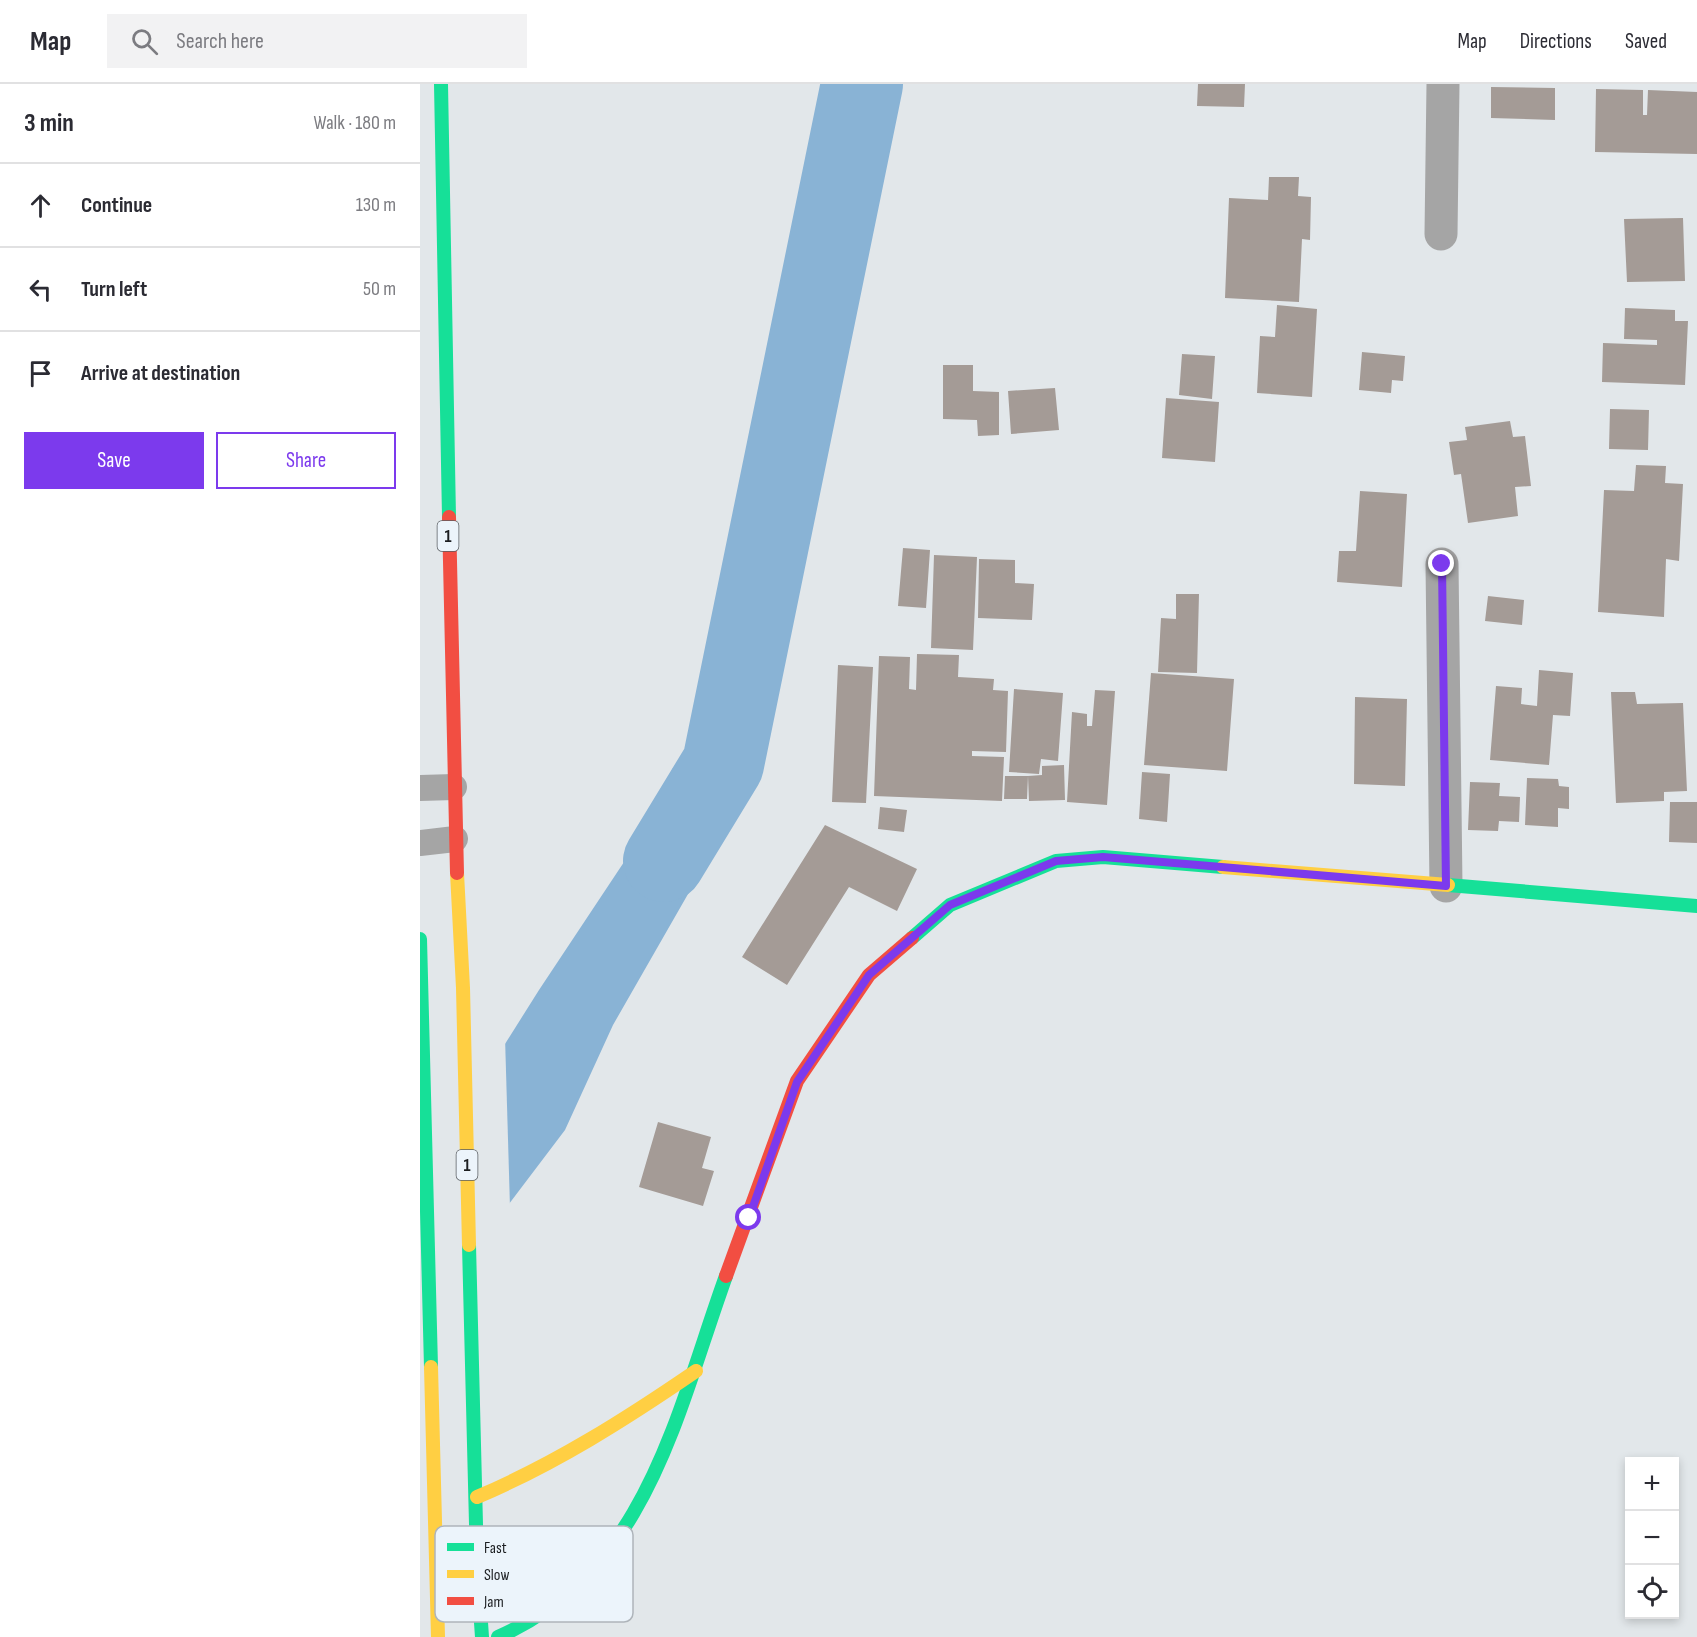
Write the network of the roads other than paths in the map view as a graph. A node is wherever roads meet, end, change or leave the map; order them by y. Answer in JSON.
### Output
{"nodes":[{"id":1,"x":441,"y":84,"type":"edge"},
{"id":2,"x":1443,"y":84,"type":"edge"},
{"id":3,"x":1441,"y":234,"type":"dead end"},
{"id":4,"x":1442,"y":564,"type":"dead end"},
{"id":5,"x":454,"y":787,"type":"junction"},
{"id":6,"x":420,"y":788,"type":"edge"},
{"id":7,"x":454,"y":839,"type":"junction"},
{"id":8,"x":420,"y":843,"type":"edge"},
{"id":9,"x":1446,"y":886,"type":"junction"},
{"id":10,"x":1697,"y":906,"type":"edge"},
{"id":11,"x":420,"y":939,"type":"edge"},
{"id":12,"x":696,"y":1371,"type":"junction"},
{"id":13,"x":477,"y":1497,"type":"junction"},
{"id":14,"x":436,"y":1526,"type":"edge"},
{"id":15,"x":477,"y":1526,"type":"edge"},
{"id":16,"x":626,"y":1526,"type":"edge"},
{"id":17,"x":438,"y":1622,"type":"edge"},
{"id":18,"x":481,"y":1622,"type":"edge"},
{"id":19,"x":528,"y":1622,"type":"edge"},
{"id":20,"x":438,"y":1637,"type":"edge"},
{"id":21,"x":482,"y":1637,"type":"edge"},
{"id":22,"x":498,"y":1637,"type":"edge"}],
"edges":[{"from":1,"to":5,"type":"main road","number":"1"},
{"from":2,"to":3,"type":"street"},
{"from":4,"to":9,"type":"street"},
{"from":5,"to":6,"type":"lane"},
{"from":5,"to":7,"type":"main road","number":"1"},
{"from":7,"to":8,"type":"lane"},
{"from":7,"to":13,"type":"main road","number":"1"},
{"from":9,"to":10,"type":"main road"},
{"from":9,"to":12,"type":"main road"},
{"from":11,"to":14,"type":"main road"},
{"from":12,"to":13,"type":"main road"},
{"from":12,"to":16,"type":"main road"},
{"from":13,"to":15,"type":"main road","number":"1"},
{"from":17,"to":20,"type":"main road"},
{"from":18,"to":21,"type":"main road","number":"1"},
{"from":19,"to":22,"type":"main road"}]}
